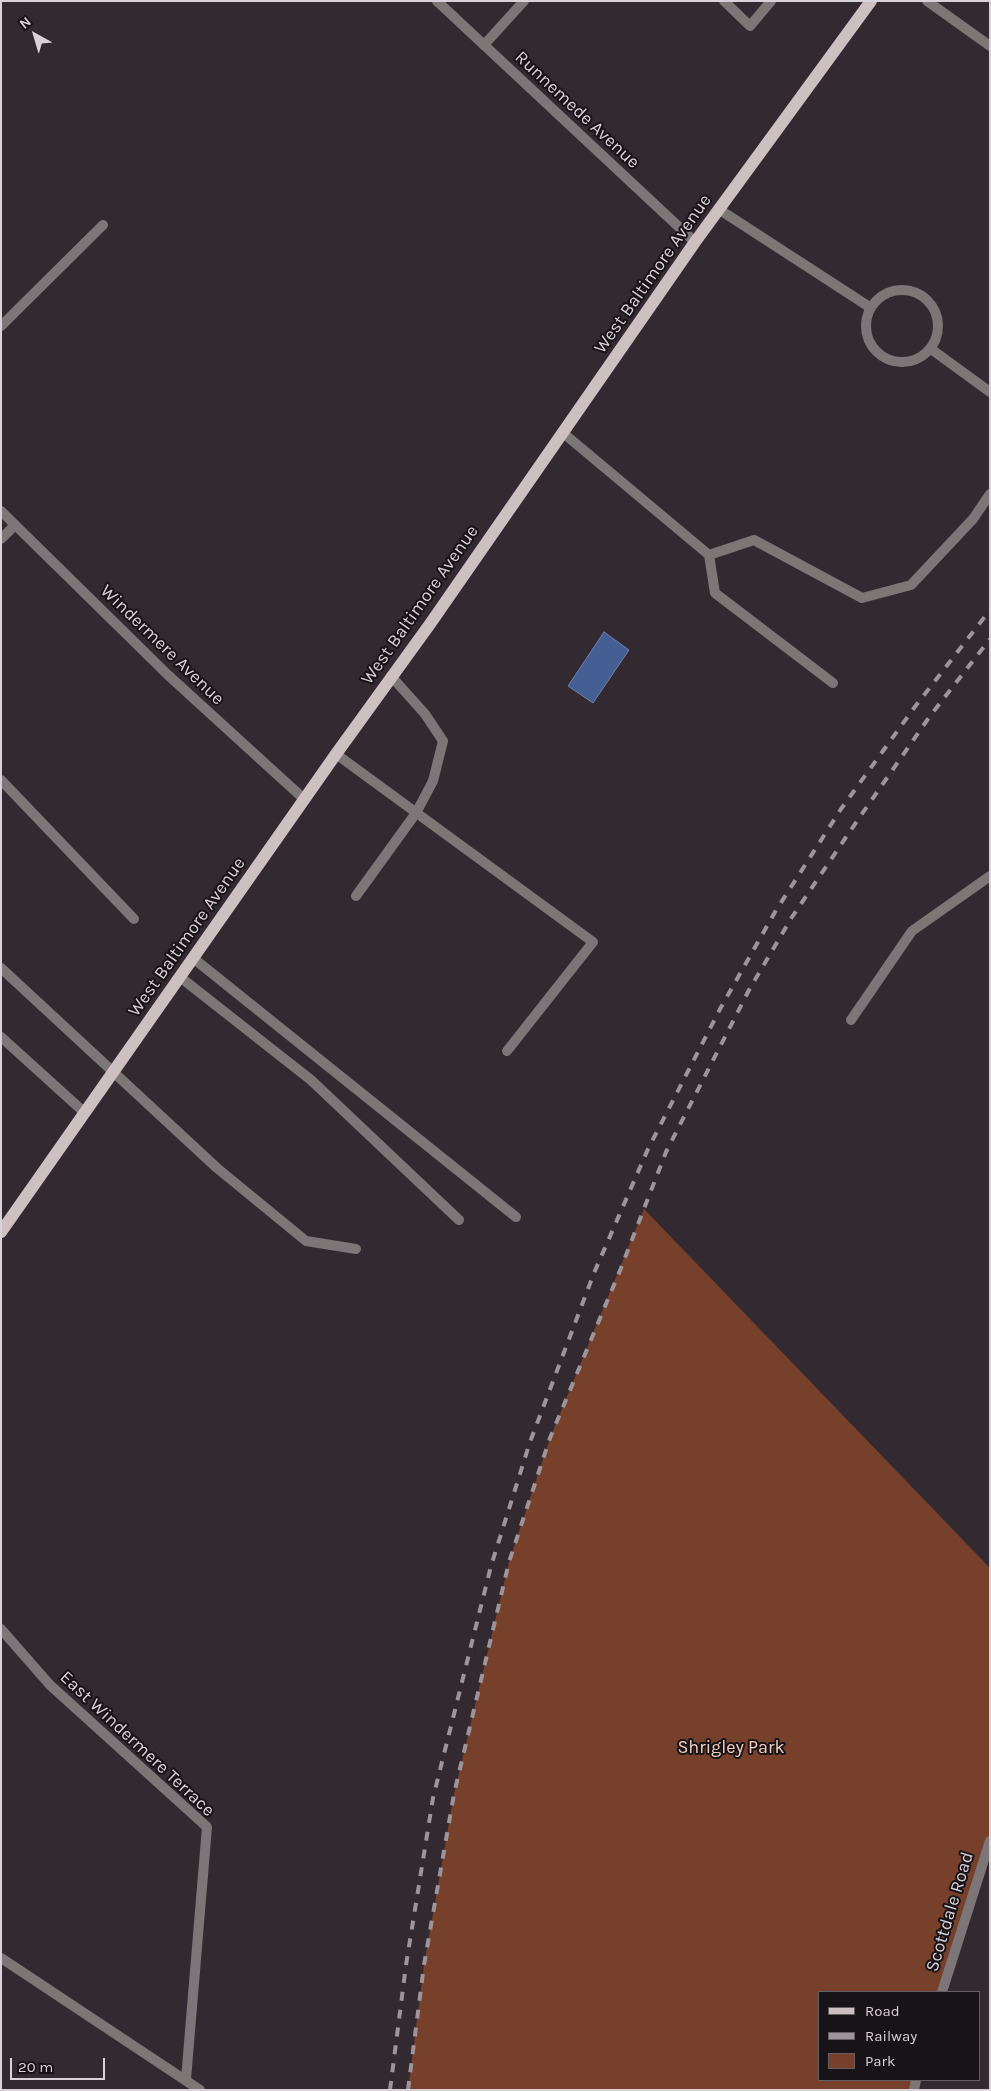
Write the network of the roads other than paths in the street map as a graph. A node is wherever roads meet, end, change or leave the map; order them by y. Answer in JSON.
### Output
{"nodes":[{"id":1,"x":437,"y":1,"type":"edge"},
{"id":2,"x":524,"y":1,"type":"edge"},
{"id":3,"x":724,"y":1,"type":"edge"},
{"id":4,"x":771,"y":1,"type":"edge"},
{"id":5,"x":870,"y":1,"type":"edge"},
{"id":6,"x":927,"y":1,"type":"edge"},
{"id":7,"x":484,"y":45,"type":"junction"},
{"id":8,"x":990,"y":46,"type":"edge"},
{"id":9,"x":720,"y":210,"type":"junction"},
{"id":10,"x":102,"y":225,"type":"dead end"},
{"id":11,"x":696,"y":242,"type":"junction"},
{"id":12,"x":871,"y":308,"type":"junction"},
{"id":13,"x":1,"y":326,"type":"edge"},
{"id":14,"x":931,"y":348,"type":"junction"},
{"id":15,"x":990,"y":392,"type":"edge"},
{"id":16,"x":562,"y":432,"type":"junction"},
{"id":17,"x":990,"y":494,"type":"edge"},
{"id":18,"x":1,"y":511,"type":"edge"},
{"id":19,"x":15,"y":524,"type":"junction"},
{"id":20,"x":1,"y":539,"type":"edge"},
{"id":21,"x":709,"y":555,"type":"junction"},
{"id":22,"x":391,"y":676,"type":"junction"},
{"id":23,"x":833,"y":683,"type":"dead end"},
{"id":24,"x":336,"y":754,"type":"junction"},
{"id":25,"x":1,"y":780,"type":"edge"},
{"id":26,"x":304,"y":799,"type":"junction"},
{"id":27,"x":416,"y":813,"type":"junction"},
{"id":28,"x":990,"y":876,"type":"edge"},
{"id":29,"x":356,"y":896,"type":"dead end"},
{"id":30,"x":134,"y":919,"type":"dead end"},
{"id":31,"x":193,"y":958,"type":"junction"},
{"id":32,"x":1,"y":968,"type":"edge"},
{"id":33,"x":180,"y":977,"type":"junction"},
{"id":34,"x":851,"y":1020,"type":"dead end"},
{"id":35,"x":1,"y":1037,"type":"edge"},
{"id":36,"x":508,"y":1051,"type":"dead end"},
{"id":37,"x":113,"y":1073,"type":"junction"},
{"id":38,"x":85,"y":1113,"type":"junction"},
{"id":39,"x":516,"y":1217,"type":"dead end"},
{"id":40,"x":458,"y":1220,"type":"dead end"},
{"id":41,"x":1,"y":1232,"type":"edge"},
{"id":42,"x":356,"y":1249,"type":"dead end"},
{"id":43,"x":1,"y":1629,"type":"edge"},
{"id":44,"x":990,"y":1841,"type":"edge"},
{"id":45,"x":1,"y":1958,"type":"edge"},
{"id":46,"x":942,"y":1991,"type":"edge"},
{"id":47,"x":186,"y":2079,"type":"junction"},
{"id":48,"x":200,"y":2090,"type":"edge"}],
"edges":[{"from":1,"to":7,"type":"street","name":"Runnemede Avenue"},
{"from":2,"to":7,"type":"street"},
{"from":3,"to":4,"type":"street"},
{"from":5,"to":9,"type":"main road","name":"West Baltimore Avenue"},
{"from":6,"to":8,"type":"street"},
{"from":7,"to":11,"type":"street","name":"Runnemede Avenue"},
{"from":9,"to":11,"type":"main road","name":"West Baltimore Avenue"},
{"from":9,"to":12,"type":"street"},
{"from":10,"to":13,"type":"street"},
{"from":11,"to":16,"type":"main road","name":"West Baltimore Avenue"},
{"from":12,"to":14,"type":"street"},
{"from":12,"to":14,"type":"street"},
{"from":14,"to":15,"type":"street"},
{"from":16,"to":21,"type":"street"},
{"from":16,"to":22,"type":"main road","name":"West Baltimore Avenue"},
{"from":17,"to":21,"type":"street"},
{"from":18,"to":19,"type":"street","name":"Windermere Avenue"},
{"from":19,"to":20,"type":"street"},
{"from":19,"to":26,"type":"street","name":"Windermere Avenue"},
{"from":21,"to":23,"type":"street"},
{"from":22,"to":24,"type":"main road","name":"West Baltimore Avenue"},
{"from":22,"to":27,"type":"street"},
{"from":24,"to":26,"type":"main road","name":"West Baltimore Avenue"},
{"from":24,"to":27,"type":"street"},
{"from":25,"to":30,"type":"street"},
{"from":26,"to":31,"type":"main road","name":"West Baltimore Avenue"},
{"from":27,"to":29,"type":"street"},
{"from":27,"to":36,"type":"street"},
{"from":28,"to":34,"type":"street"},
{"from":31,"to":33,"type":"main road","name":"West Baltimore Avenue"},
{"from":31,"to":39,"type":"street"},
{"from":32,"to":37,"type":"street"},
{"from":33,"to":37,"type":"main road","name":"West Baltimore Avenue"},
{"from":33,"to":40,"type":"street"},
{"from":35,"to":38,"type":"street"},
{"from":37,"to":38,"type":"main road","name":"West Baltimore Avenue"},
{"from":37,"to":42,"type":"street"},
{"from":38,"to":41,"type":"main road","name":"West Baltimore Avenue"},
{"from":43,"to":47,"type":"street","name":"East Windermere Terrace"},
{"from":44,"to":46,"type":"street","name":"Scottdale Road"},
{"from":45,"to":47,"type":"street"},
{"from":47,"to":48,"type":"street"}]}
